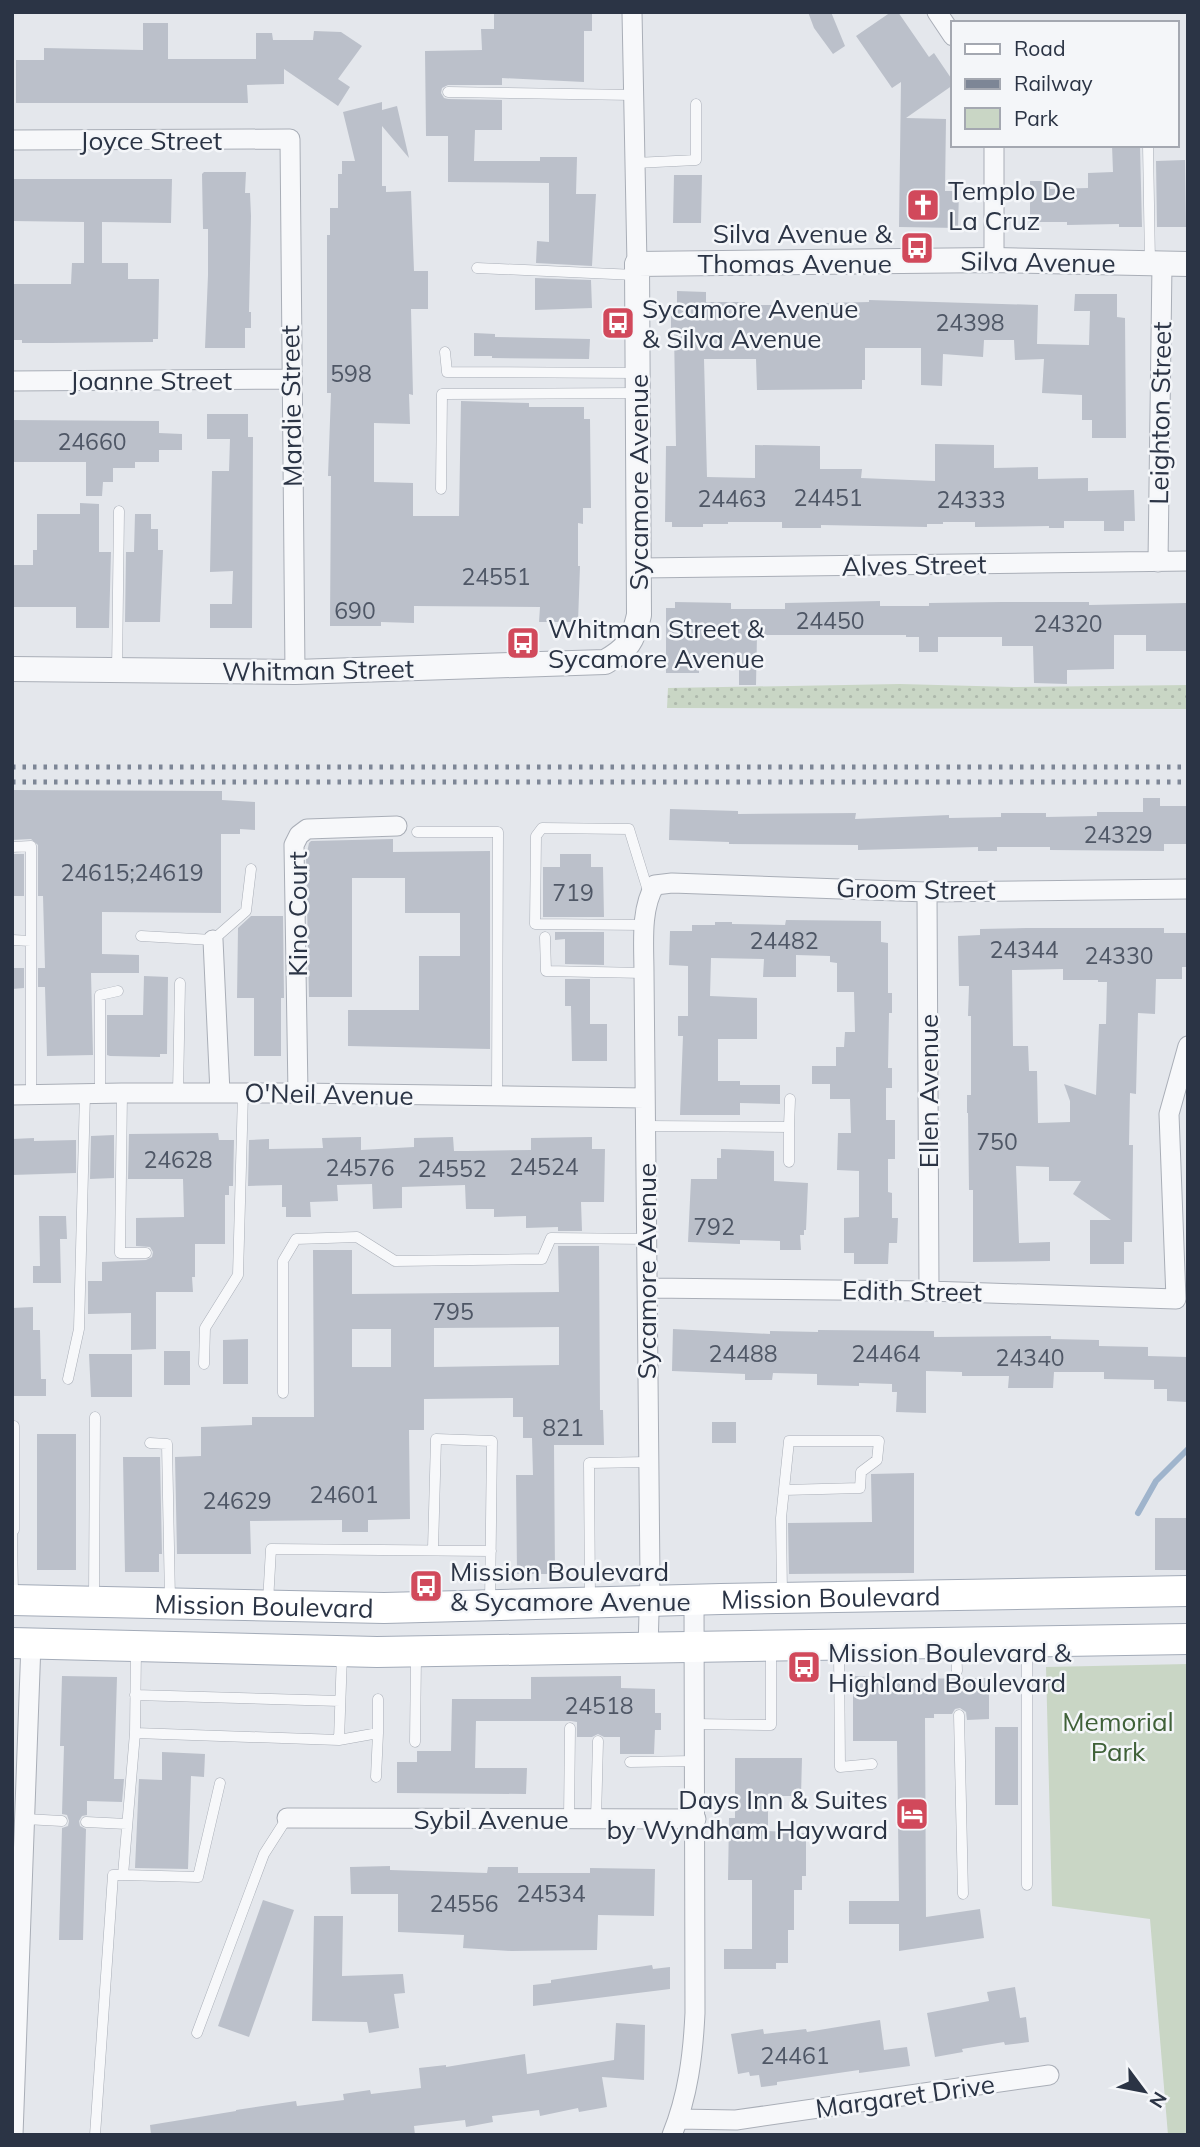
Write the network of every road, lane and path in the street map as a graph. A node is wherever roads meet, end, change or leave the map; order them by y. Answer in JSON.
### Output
{"nodes":[{"id":1,"x":632,"y":12,"type":"edge"},
{"id":2,"x":937,"y":12,"type":"edge"},
{"id":3,"x":951,"y":33,"type":"edge"},
{"id":4,"x":448,"y":92,"type":"dead end"},
{"id":5,"x":633,"y":95,"type":"junction"},
{"id":6,"x":696,"y":104,"type":"dead end"},
{"id":7,"x":290,"y":139,"type":"joint"},
{"id":8,"x":12,"y":140,"type":"edge"},
{"id":9,"x":994,"y":147,"type":"edge"},
{"id":10,"x":1148,"y":147,"type":"edge"},
{"id":11,"x":635,"y":163,"type":"junction"},
{"id":12,"x":995,"y":260,"type":"junction"},
{"id":13,"x":1156,"y":264,"type":"junction"},
{"id":14,"x":1188,"y":264,"type":"edge"},
{"id":15,"x":477,"y":268,"type":"dead end"},
{"id":16,"x":637,"y":269,"type":"junction"},
{"id":17,"x":445,"y":352,"type":"dead end"},
{"id":18,"x":290,"y":379,"type":"junction"},
{"id":19,"x":12,"y":381,"type":"edge"},
{"id":20,"x":638,"y":383,"type":"junction"},
{"id":21,"x":441,"y":489,"type":"dead end"},
{"id":22,"x":119,"y":511,"type":"dead end"},
{"id":23,"x":1188,"y":561,"type":"edge"},
{"id":24,"x":1158,"y":562,"type":"junction"},
{"id":25,"x":640,"y":568,"type":"junction"},
{"id":26,"x":621,"y":653,"type":"joint"},
{"id":27,"x":12,"y":669,"type":"edge"},
{"id":28,"x":117,"y":672,"type":"junction"},
{"id":29,"x":295,"y":672,"type":"junction"},
{"id":30,"x":397,"y":826,"type":"dead end"},
{"id":31,"x":417,"y":832,"type":"dead end"},
{"id":32,"x":12,"y":847,"type":"edge"},
{"id":33,"x":251,"y":869,"type":"dead end"},
{"id":34,"x":1188,"y":889,"type":"edge"},
{"id":35,"x":927,"y":891,"type":"junction"},
{"id":36,"x":649,"y":894,"type":"junction"},
{"id":37,"x":645,"y":925,"type":"junction"},
{"id":38,"x":141,"y":936,"type":"dead end"},
{"id":39,"x":545,"y":937,"type":"dead end"},
{"id":40,"x":12,"y":940,"type":"edge"},
{"id":41,"x":213,"y":940,"type":"junction"},
{"id":42,"x":31,"y":941,"type":"junction"},
{"id":43,"x":644,"y":973,"type":"junction"},
{"id":44,"x":180,"y":983,"type":"dead end"},
{"id":45,"x":118,"y":991,"type":"dead end"},
{"id":46,"x":1188,"y":1046,"type":"edge"},
{"id":47,"x":92,"y":1093,"type":"junction"},
{"id":48,"x":122,"y":1093,"type":"junction"},
{"id":49,"x":178,"y":1093,"type":"junction"},
{"id":50,"x":220,"y":1093,"type":"junction"},
{"id":51,"x":243,"y":1093,"type":"junction"},
{"id":52,"x":298,"y":1093,"type":"junction"},
{"id":53,"x":22,"y":1095,"type":"edge"},
{"id":54,"x":497,"y":1096,"type":"junction"},
{"id":55,"x":645,"y":1098,"type":"junction"},
{"id":56,"x":790,"y":1099,"type":"dead end"},
{"id":57,"x":645,"y":1126,"type":"junction"},
{"id":58,"x":789,"y":1127,"type":"junction"},
{"id":59,"x":789,"y":1162,"type":"dead end"},
{"id":60,"x":647,"y":1239,"type":"junction"},
{"id":61,"x":146,"y":1253,"type":"dead end"},
{"id":62,"x":648,"y":1288,"type":"junction"},
{"id":63,"x":929,"y":1291,"type":"junction"},
{"id":64,"x":204,"y":1364,"type":"dead end"},
{"id":65,"x":68,"y":1379,"type":"dead end"},
{"id":66,"x":283,"y":1393,"type":"dead end"},
{"id":67,"x":95,"y":1417,"type":"dead end"},
{"id":68,"x":12,"y":1426,"type":"edge"},
{"id":69,"x":150,"y":1443,"type":"dead end"},
{"id":70,"x":649,"y":1462,"type":"junction"},
{"id":71,"x":784,"y":1490,"type":"junction"},
{"id":72,"x":13,"y":1529,"type":"edge"},
{"id":73,"x":433,"y":1549,"type":"junction"},
{"id":74,"x":491,"y":1550,"type":"junction"},
{"id":75,"x":1188,"y":1591,"type":"edge"},
{"id":76,"x":782,"y":1598,"type":"junction"},
{"id":77,"x":13,"y":1600,"type":"edge"},
{"id":78,"x":694,"y":1600,"type":"junction"},
{"id":79,"x":94,"y":1602,"type":"junction"},
{"id":80,"x":590,"y":1602,"type":"junction"},
{"id":81,"x":650,"y":1602,"type":"junction"},
{"id":82,"x":170,"y":1604,"type":"junction"},
{"id":83,"x":490,"y":1605,"type":"junction"},
{"id":84,"x":268,"y":1606,"type":"junction"},
{"id":85,"x":1188,"y":1639,"type":"edge"},
{"id":86,"x":1027,"y":1642,"type":"junction"},
{"id":87,"x":22,"y":1643,"type":"edge"},
{"id":88,"x":136,"y":1645,"type":"junction"},
{"id":89,"x":839,"y":1645,"type":"junction"},
{"id":90,"x":771,"y":1646,"type":"junction"},
{"id":91,"x":693,"y":1647,"type":"junction"},
{"id":92,"x":648,"y":1648,"type":"junction"},
{"id":93,"x":342,"y":1651,"type":"junction"},
{"id":94,"x":416,"y":1652,"type":"junction"},
{"id":95,"x":135,"y":1695,"type":"junction"},
{"id":96,"x":378,"y":1699,"type":"dead end"},
{"id":97,"x":340,"y":1701,"type":"junction"},
{"id":98,"x":958,"y":1716,"type":"dead end"},
{"id":99,"x":694,"y":1724,"type":"junction"},
{"id":100,"x":570,"y":1728,"type":"dead end"},
{"id":101,"x":135,"y":1732,"type":"junction"},
{"id":102,"x":378,"y":1733,"type":"junction"},
{"id":103,"x":339,"y":1740,"type":"junction"},
{"id":104,"x":598,"y":1741,"type":"dead end"},
{"id":105,"x":415,"y":1742,"type":"dead end"},
{"id":106,"x":695,"y":1761,"type":"junction"},
{"id":107,"x":631,"y":1762,"type":"dead end"},
{"id":108,"x":872,"y":1764,"type":"dead end"},
{"id":109,"x":376,"y":1777,"type":"dead end"},
{"id":110,"x":220,"y":1783,"type":"dead end"},
{"id":111,"x":287,"y":1818,"type":"joint"},
{"id":112,"x":25,"y":1819,"type":"junction"},
{"id":113,"x":569,"y":1819,"type":"junction"},
{"id":114,"x":596,"y":1819,"type":"junction"},
{"id":115,"x":696,"y":1819,"type":"junction"},
{"id":116,"x":62,"y":1821,"type":"dead end"},
{"id":117,"x":86,"y":1822,"type":"dead end"},
{"id":118,"x":127,"y":1824,"type":"junction"},
{"id":119,"x":123,"y":1875,"type":"junction"},
{"id":120,"x":1027,"y":1885,"type":"dead end"},
{"id":121,"x":963,"y":1894,"type":"dead end"},
{"id":122,"x":197,"y":2033,"type":"dead end"},
{"id":123,"x":1049,"y":2075,"type":"dead end"},
{"id":124,"x":675,"y":2127,"type":"edge"},
{"id":125,"x":13,"y":2135,"type":"edge"},
{"id":126,"x":95,"y":2135,"type":"edge"}],
"edges":[{"from":1,"to":5,"type":"street","name":"Sycamore Avenue"},
{"from":2,"to":3,"type":"street"},
{"from":4,"to":5,"type":"lane"},
{"from":5,"to":11,"type":"street","name":"Sycamore Avenue"},
{"from":6,"to":11,"type":"lane"},
{"from":7,"to":8,"type":"street","name":"Joyce Street"},
{"from":7,"to":18,"type":"street","name":"Mardie Street"},
{"from":9,"to":12,"type":"street"},
{"from":10,"to":13,"type":"lane"},
{"from":11,"to":16,"type":"street","name":"Sycamore Avenue"},
{"from":12,"to":13,"type":"street","name":"Silva Avenue"},
{"from":12,"to":16,"type":"street","name":"Silva Avenue"},
{"from":13,"to":14,"type":"street","name":"Silva Avenue"},
{"from":13,"to":24,"type":"street","name":"Leighton Street"},
{"from":15,"to":16,"type":"lane"},
{"from":16,"to":20,"type":"street","name":"Sycamore Avenue"},
{"from":17,"to":20,"type":"lane"},
{"from":18,"to":19,"type":"street","name":"Joanne Street"},
{"from":18,"to":29,"type":"street","name":"Mardie Street"},
{"from":20,"to":21,"type":"lane"},
{"from":20,"to":25,"type":"street","name":"Sycamore Avenue"},
{"from":22,"to":28,"type":"lane"},
{"from":23,"to":24,"type":"street","name":"Alves Street"},
{"from":24,"to":25,"type":"street","name":"Alves Street"},
{"from":25,"to":26,"type":"street","name":"Sycamore Avenue"},
{"from":26,"to":29,"type":"street","name":"Whitman Street"},
{"from":27,"to":28,"type":"street","name":"Whitman Street"},
{"from":28,"to":29,"type":"street","name":"Whitman Street"},
{"from":30,"to":52,"type":"street","name":"Kino Court"},
{"from":31,"to":54,"type":"lane"},
{"from":32,"to":42,"type":"lane"},
{"from":33,"to":41,"type":"lane"},
{"from":34,"to":35,"type":"street","name":"Groom Street"},
{"from":35,"to":36,"type":"street","name":"Groom Street"},
{"from":35,"to":63,"type":"street","name":"Ellen Avenue"},
{"from":36,"to":37,"type":"street","name":"Sycamore Avenue"},
{"from":36,"to":37,"type":"lane"},
{"from":37,"to":43,"type":"street","name":"Sycamore Avenue"},
{"from":38,"to":41,"type":"lane"},
{"from":39,"to":43,"type":"lane"},
{"from":40,"to":42,"type":"lane"},
{"from":41,"to":50,"type":"street"},
{"from":42,"to":53,"type":"lane"},
{"from":43,"to":55,"type":"street","name":"Sycamore Avenue"},
{"from":44,"to":49,"type":"lane"},
{"from":45,"to":47,"type":"lane"},
{"from":46,"to":63,"type":"street","name":"Edith Street"},
{"from":47,"to":48,"type":"street","name":"O'Neil Avenue"},
{"from":47,"to":53,"type":"street","name":"O'Neil Avenue"},
{"from":47,"to":65,"type":"lane"},
{"from":48,"to":49,"type":"street","name":"O'Neil Avenue"},
{"from":48,"to":61,"type":"lane"},
{"from":49,"to":50,"type":"street","name":"O'Neil Avenue"},
{"from":50,"to":51,"type":"street","name":"O'Neil Avenue"},
{"from":51,"to":52,"type":"street","name":"O'Neil Avenue"},
{"from":51,"to":64,"type":"lane"},
{"from":52,"to":54,"type":"street","name":"O'Neil Avenue"},
{"from":54,"to":55,"type":"street","name":"O'Neil Avenue"},
{"from":55,"to":57,"type":"street","name":"Sycamore Avenue"},
{"from":56,"to":58,"type":"lane"},
{"from":57,"to":58,"type":"lane"},
{"from":57,"to":60,"type":"street","name":"Sycamore Avenue"},
{"from":58,"to":59,"type":"lane"},
{"from":60,"to":62,"type":"street","name":"Sycamore Avenue"},
{"from":60,"to":66,"type":"lane"},
{"from":62,"to":63,"type":"street","name":"Edith Street"},
{"from":62,"to":70,"type":"street","name":"Sycamore Avenue"},
{"from":67,"to":79,"type":"lane"},
{"from":68,"to":72,"type":"lane"},
{"from":69,"to":82,"type":"lane"},
{"from":70,"to":80,"type":"lane"},
{"from":70,"to":81,"type":"street","name":"Sycamore Avenue"},
{"from":71,"to":71,"type":"lane"},
{"from":71,"to":76,"type":"lane"},
{"from":72,"to":77,"type":"lane"},
{"from":73,"to":74,"type":"lane"},
{"from":73,"to":74,"type":"lane"},
{"from":73,"to":84,"type":"lane"},
{"from":74,"to":83,"type":"lane"},
{"from":75,"to":76,"type":"main road","name":"Mission Boulevard"},
{"from":76,"to":78,"type":"main road","name":"Mission Boulevard"},
{"from":77,"to":79,"type":"main road","name":"Mission Boulevard"},
{"from":78,"to":81,"type":"main road","name":"Mission Boulevard"},
{"from":78,"to":91,"type":"street"},
{"from":79,"to":82,"type":"main road","name":"Mission Boulevard"},
{"from":80,"to":81,"type":"main road","name":"Mission Boulevard"},
{"from":80,"to":83,"type":"main road","name":"Mission Boulevard"},
{"from":81,"to":92,"type":"street","name":"Sycamore Avenue"},
{"from":82,"to":84,"type":"main road","name":"Mission Boulevard"},
{"from":83,"to":84,"type":"main road","name":"Mission Boulevard"},
{"from":85,"to":86,"type":"main road","name":"Mission Boulevard"},
{"from":86,"to":89,"type":"main road","name":"Mission Boulevard"},
{"from":86,"to":120,"type":"lane"},
{"from":87,"to":88,"type":"main road","name":"Mission Boulevard"},
{"from":87,"to":112,"type":"street"},
{"from":88,"to":93,"type":"main road","name":"Mission Boulevard"},
{"from":88,"to":95,"type":"lane"},
{"from":89,"to":90,"type":"main road","name":"Mission Boulevard"},
{"from":89,"to":108,"type":"lane"},
{"from":90,"to":91,"type":"main road","name":"Mission Boulevard"},
{"from":90,"to":99,"type":"lane"},
{"from":91,"to":92,"type":"main road","name":"Mission Boulevard"},
{"from":91,"to":99,"type":"street"},
{"from":92,"to":94,"type":"main road","name":"Mission Boulevard"},
{"from":93,"to":94,"type":"main road","name":"Mission Boulevard"},
{"from":93,"to":97,"type":"lane"},
{"from":94,"to":105,"type":"lane"},
{"from":95,"to":97,"type":"lane"},
{"from":95,"to":101,"type":"lane"},
{"from":96,"to":102,"type":"lane"},
{"from":97,"to":103,"type":"lane"},
{"from":98,"to":121,"type":"lane"},
{"from":99,"to":106,"type":"street"},
{"from":100,"to":113,"type":"lane"},
{"from":101,"to":103,"type":"lane"},
{"from":101,"to":118,"type":"lane"},
{"from":102,"to":103,"type":"lane"},
{"from":102,"to":109,"type":"lane"},
{"from":104,"to":114,"type":"lane"},
{"from":106,"to":107,"type":"lane"},
{"from":106,"to":115,"type":"street"},
{"from":110,"to":119,"type":"lane"},
{"from":111,"to":113,"type":"street","name":"Sybil Avenue"},
{"from":111,"to":122,"type":"lane"},
{"from":112,"to":116,"type":"lane"},
{"from":112,"to":125,"type":"street"},
{"from":113,"to":114,"type":"street","name":"Sybil Avenue"},
{"from":114,"to":115,"type":"street","name":"Sybil Avenue"},
{"from":115,"to":124,"type":"street"},
{"from":117,"to":118,"type":"lane"},
{"from":118,"to":119,"type":"lane"},
{"from":119,"to":126,"type":"lane"},
{"from":123,"to":124,"type":"street","name":"Margaret Drive"}]}
